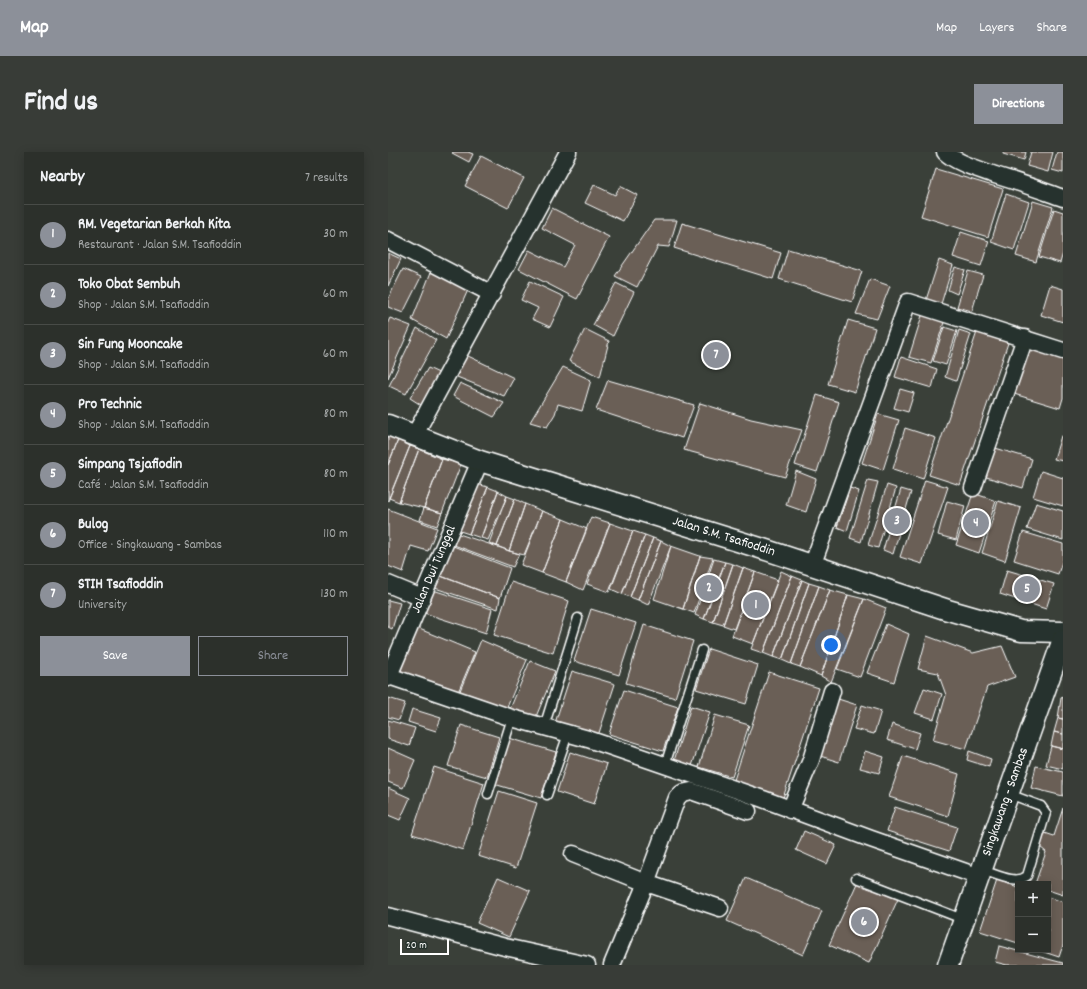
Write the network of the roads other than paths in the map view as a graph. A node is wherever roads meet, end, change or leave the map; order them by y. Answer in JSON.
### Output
{"nodes":[{"id":1,"x":568,"y":152,"type":"edge"},
{"id":2,"x":945,"y":152,"type":"edge"},
{"id":3,"x":1063,"y":198,"type":"edge"},
{"id":4,"x":388,"y":240,"type":"edge"},
{"id":5,"x":492,"y":294,"type":"junction"},
{"id":6,"x":1025,"y":338,"type":"junction"},
{"id":7,"x":1063,"y":351,"type":"edge"},
{"id":8,"x":388,"y":425,"type":"edge"},
{"id":9,"x":414,"y":436,"type":"junction"},
{"id":10,"x":480,"y":461,"type":"junction"},
{"id":11,"x":972,"y":488,"type":"dead end"},
{"id":12,"x":812,"y":566,"type":"junction"},
{"id":13,"x":388,"y":584,"type":"edge"},
{"id":14,"x":422,"y":598,"type":"junction"},
{"id":15,"x":578,"y":618,"type":"dead end"},
{"id":16,"x":1063,"y":632,"type":"edge"},
{"id":17,"x":1063,"y":639,"type":"edge"},
{"id":18,"x":702,"y":650,"type":"dead end"},
{"id":19,"x":389,"y":677,"type":"edge"},
{"id":20,"x":832,"y":692,"type":"dead end"},
{"id":21,"x":512,"y":718,"type":"junction"},
{"id":22,"x":544,"y":727,"type":"junction"},
{"id":23,"x":568,"y":734,"type":"junction"},
{"id":24,"x":665,"y":765,"type":"junction"},
{"id":25,"x":488,"y":794,"type":"dead end"},
{"id":26,"x":1009,"y":794,"type":"junction"},
{"id":27,"x":548,"y":796,"type":"dead end"},
{"id":28,"x":790,"y":810,"type":"junction"},
{"id":29,"x":748,"y":811,"type":"dead end"},
{"id":30,"x":573,"y":854,"type":"dead end"},
{"id":31,"x":981,"y":874,"type":"junction"},
{"id":32,"x":856,"y":878,"type":"dead end"},
{"id":33,"x":646,"y":883,"type":"junction"},
{"id":34,"x":720,"y":908,"type":"dead end"},
{"id":35,"x":388,"y":916,"type":"edge"},
{"id":36,"x":965,"y":920,"type":"junction"},
{"id":37,"x":588,"y":965,"type":"edge"},
{"id":38,"x":612,"y":965,"type":"edge"},
{"id":39,"x":948,"y":965,"type":"edge"}],
"edges":[{"from":1,"to":5,"type":"street"},
{"from":2,"to":3,"type":"street"},
{"from":4,"to":5,"type":"street"},
{"from":5,"to":9,"type":"street"},
{"from":6,"to":7,"type":"street"},
{"from":6,"to":11,"type":"street"},
{"from":6,"to":12,"type":"street"},
{"from":8,"to":9,"type":"street","name":"Jalan S.M. Tsafioddin"},
{"from":9,"to":10,"type":"street","name":"Jalan S.M. Tsafioddin"},
{"from":10,"to":12,"type":"street","name":"Jalan S.M. Tsafioddin"},
{"from":10,"to":14,"type":"street","name":"Jalan Dwi Tunggal"},
{"from":12,"to":16,"type":"street","name":"Jalan S.M. Tsafioddin"},
{"from":13,"to":14,"type":"street"},
{"from":14,"to":19,"type":"street","name":"Jalan Dwi Tunggal"},
{"from":15,"to":22,"type":"lane"},
{"from":17,"to":26,"type":"street","name":"Singkawang - Sambas"},
{"from":18,"to":24,"type":"lane"},
{"from":19,"to":21,"type":"street"},
{"from":20,"to":28,"type":"street"},
{"from":21,"to":22,"type":"street"},
{"from":21,"to":25,"type":"lane"},
{"from":22,"to":23,"type":"street"},
{"from":23,"to":24,"type":"street"},
{"from":23,"to":27,"type":"lane"},
{"from":24,"to":28,"type":"street"},
{"from":26,"to":31,"type":"street","name":"Singkawang - Sambas"},
{"from":26,"to":31,"type":"lane"},
{"from":28,"to":31,"type":"street"},
{"from":29,"to":33,"type":"street"},
{"from":30,"to":33,"type":"street"},
{"from":31,"to":36,"type":"street","name":"Singkawang - Sambas"},
{"from":32,"to":36,"type":"lane"},
{"from":33,"to":34,"type":"street"},
{"from":33,"to":38,"type":"street"},
{"from":35,"to":37,"type":"street"},
{"from":36,"to":39,"type":"street","name":"Singkawang - Sambas"}]}
